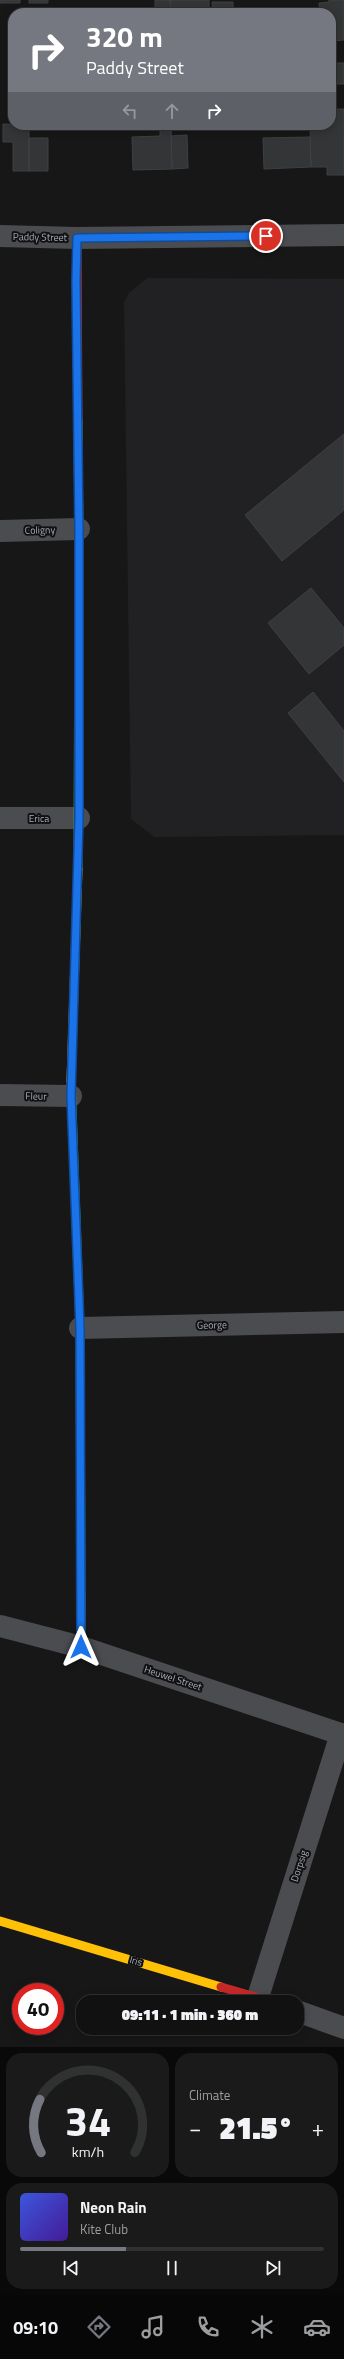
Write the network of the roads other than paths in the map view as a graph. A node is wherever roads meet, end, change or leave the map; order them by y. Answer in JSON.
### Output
{"nodes":[{"id":1,"x":344,"y":235,"type":"edge"},
{"id":2,"x":0,"y":236,"type":"edge"},
{"id":3,"x":77,"y":238,"type":"junction"},
{"id":4,"x":79,"y":530,"type":"junction"},
{"id":5,"x":0,"y":531,"type":"edge"},
{"id":6,"x":0,"y":818,"type":"edge"},
{"id":7,"x":79,"y":818,"type":"junction"},
{"id":8,"x":0,"y":1095,"type":"edge"},
{"id":9,"x":71,"y":1096,"type":"junction"},
{"id":10,"x":344,"y":1322,"type":"edge"},
{"id":11,"x":80,"y":1328,"type":"junction"},
{"id":12,"x":0,"y":1626,"type":"edge"},
{"id":13,"x":81,"y":1647,"type":"junction"},
{"id":14,"x":342,"y":1735,"type":"edge"},
{"id":15,"x":0,"y":1922,"type":"edge"},
{"id":16,"x":248,"y":1995,"type":"edge"},
{"id":17,"x":266,"y":1995,"type":"edge"},
{"id":18,"x":304,"y":2014,"type":"edge"},
{"id":19,"x":344,"y":2028,"type":"edge"}],
"edges":[{"from":1,"to":3,"type":"street","name":"Paddy Street"},
{"from":2,"to":3,"type":"street","name":"Paddy Street"},
{"from":3,"to":4,"type":"street"},
{"from":4,"to":5,"type":"street","name":"Coligny"},
{"from":4,"to":7,"type":"street"},
{"from":6,"to":7,"type":"street","name":"Erica"},
{"from":7,"to":9,"type":"street"},
{"from":8,"to":9,"type":"street","name":"Fleur"},
{"from":9,"to":11,"type":"street"},
{"from":10,"to":11,"type":"street","name":"George"},
{"from":11,"to":13,"type":"street"},
{"from":12,"to":13,"type":"street","name":"Heuwel Street"},
{"from":13,"to":14,"type":"street","name":"Heuwel Street"},
{"from":14,"to":17,"type":"street","name":"Dorpsig"},
{"from":15,"to":16,"type":"street","name":"Iris"},
{"from":18,"to":19,"type":"street"}]}
